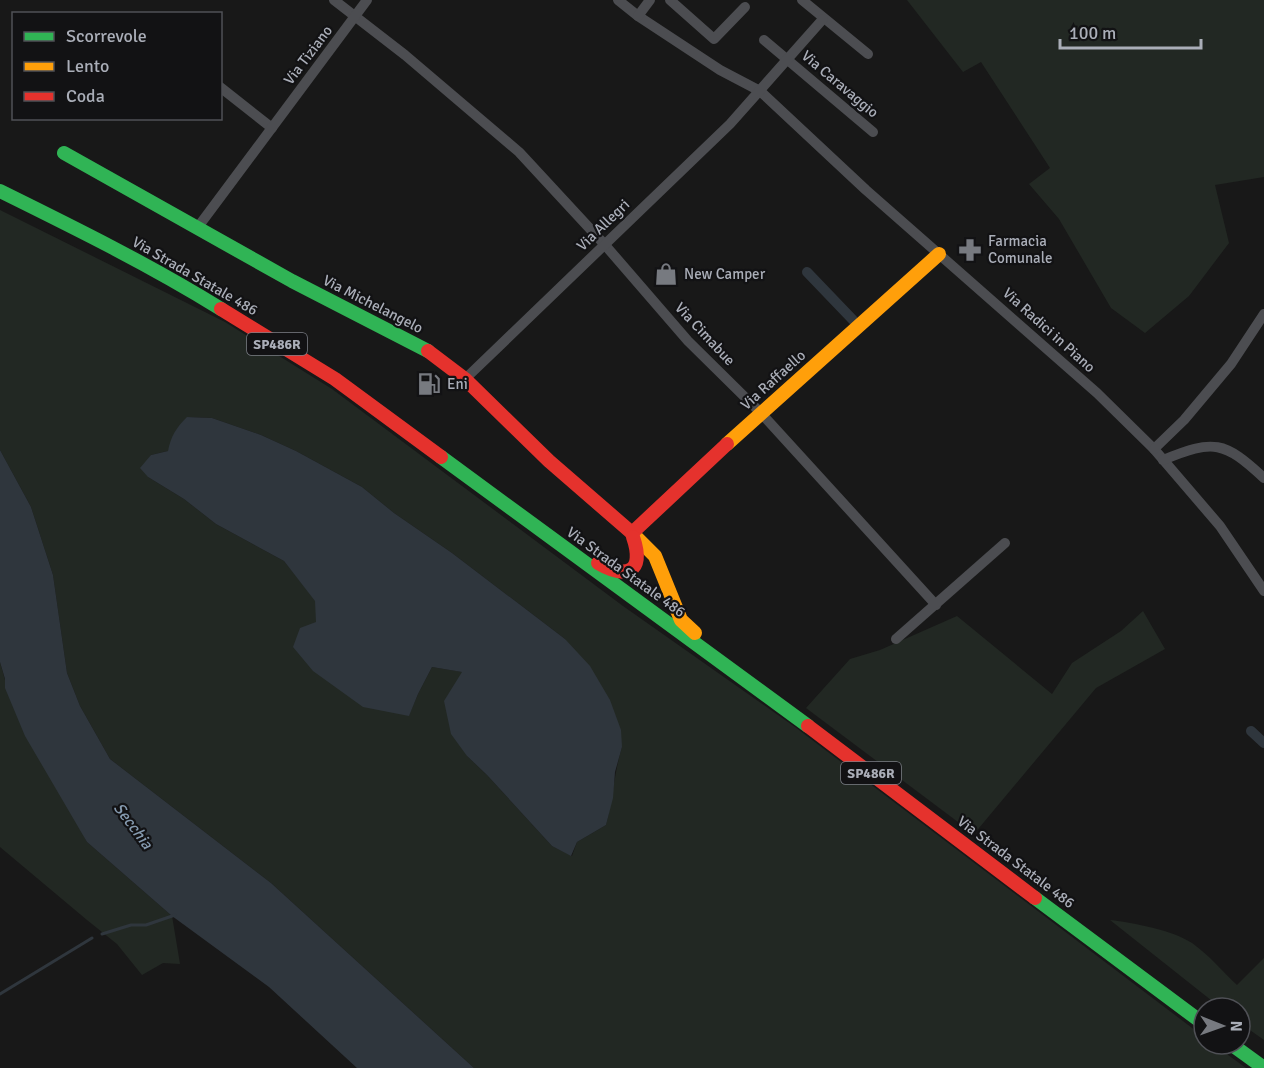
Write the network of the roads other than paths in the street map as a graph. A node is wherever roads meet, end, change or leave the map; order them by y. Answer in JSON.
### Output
{"nodes":[{"id":1,"x":334,"y":0,"type":"edge"},
{"id":2,"x":367,"y":0,"type":"edge"},
{"id":3,"x":618,"y":0,"type":"edge"},
{"id":4,"x":650,"y":0,"type":"edge"},
{"id":5,"x":802,"y":0,"type":"edge"},
{"id":6,"x":674,"y":1,"type":"edge"},
{"id":7,"x":745,"y":7,"type":"dead end"},
{"id":8,"x":356,"y":16,"type":"junction"},
{"id":9,"x":638,"y":16,"type":"junction"},
{"id":10,"x":823,"y":19,"type":"junction"},
{"id":11,"x":764,"y":40,"type":"dead end"},
{"id":12,"x":868,"y":54,"type":"dead end"},
{"id":13,"x":787,"y":60,"type":"junction"},
{"id":14,"x":222,"y":89,"type":"edge"},
{"id":15,"x":760,"y":91,"type":"junction"},
{"id":16,"x":272,"y":128,"type":"junction"},
{"id":17,"x":873,"y":132,"type":"dead end"},
{"id":18,"x":64,"y":153,"type":"dead end"},
{"id":19,"x":0,"y":191,"type":"edge"},
{"id":20,"x":198,"y":227,"type":"junction"},
{"id":21,"x":604,"y":245,"type":"junction"},
{"id":22,"x":939,"y":254,"type":"junction"},
{"id":23,"x":1264,"y":314,"type":"edge"},
{"id":24,"x":465,"y":379,"type":"junction"},
{"id":25,"x":761,"y":413,"type":"junction"},
{"id":26,"x":1154,"y":449,"type":"junction"},
{"id":27,"x":1163,"y":460,"type":"junction"},
{"id":28,"x":1264,"y":478,"type":"edge"},
{"id":29,"x":536,"y":526,"type":"junction"},
{"id":30,"x":632,"y":533,"type":"junction"},
{"id":31,"x":1005,"y":543,"type":"dead end"},
{"id":32,"x":1264,"y":591,"type":"edge"},
{"id":33,"x":936,"y":605,"type":"junction"},
{"id":34,"x":896,"y":639,"type":"dead end"},
{"id":35,"x":737,"y":672,"type":"junction"},
{"id":36,"x":1192,"y":1015,"type":"edge"},
{"id":37,"x":1248,"y":1056,"type":"edge"},
{"id":38,"x":1264,"y":1068,"type":"edge"}],
"edges":[{"from":1,"to":8,"type":"street","name":"Via Cimabue"},
{"from":2,"to":8,"type":"street","name":"Via Tiziano"},
{"from":3,"to":9,"type":"street","name":"Via Radici in Piano"},
{"from":4,"to":9,"type":"street"},
{"from":5,"to":10,"type":"street"},
{"from":6,"to":7,"type":"street"},
{"from":8,"to":16,"type":"street","name":"Via Tiziano"},
{"from":8,"to":21,"type":"street","name":"Via Cimabue"},
{"from":9,"to":15,"type":"street","name":"Via Radici in Piano"},
{"from":10,"to":12,"type":"street"},
{"from":10,"to":13,"type":"street","name":"Via Caravaggio"},
{"from":11,"to":13,"type":"street","name":"Via Caravaggio"},
{"from":13,"to":15,"type":"street","name":"Via Caravaggio"},
{"from":13,"to":17,"type":"street","name":"Via Caravaggio"},
{"from":14,"to":16,"type":"street"},
{"from":15,"to":21,"type":"street","name":"Via Allegri"},
{"from":15,"to":22,"type":"street","name":"Via Radici in Piano"},
{"from":16,"to":20,"type":"street","name":"Via Tiziano"},
{"from":18,"to":20,"type":"main road","name":"Via Michelangelo"},
{"from":19,"to":29,"type":"main road","name":"Via Strada Statale 486","number":"SP486R"},
{"from":20,"to":24,"type":"main road","name":"Via Michelangelo"},
{"from":21,"to":24,"type":"street","name":"Via Allegri"},
{"from":21,"to":25,"type":"street","name":"Via Cimabue"},
{"from":22,"to":25,"type":"main road","name":"Via Raffaello"},
{"from":22,"to":26,"type":"street","name":"Via Radici in Piano"},
{"from":23,"to":26,"type":"street"},
{"from":24,"to":30,"type":"main road","name":"Via Michelangelo"},
{"from":25,"to":30,"type":"main road","name":"Via Raffaello"},
{"from":25,"to":33,"type":"street","name":"Via Cimabue"},
{"from":26,"to":27,"type":"street","name":"Via Radici in Piano"},
{"from":27,"to":28,"type":"street"},
{"from":27,"to":32,"type":"street","name":"Via Radici in Piano"},
{"from":29,"to":30,"type":"main road"},
{"from":29,"to":35,"type":"main road","name":"Via Strada Statale 486","number":"SP486R"},
{"from":30,"to":35,"type":"main road","name":"Via Michelangelo"},
{"from":31,"to":33,"type":"street"},
{"from":33,"to":34,"type":"street"},
{"from":35,"to":36,"type":"main road","name":"Via Strada Statale 486","number":"SP486R"},
{"from":37,"to":38,"type":"main road"}]}
